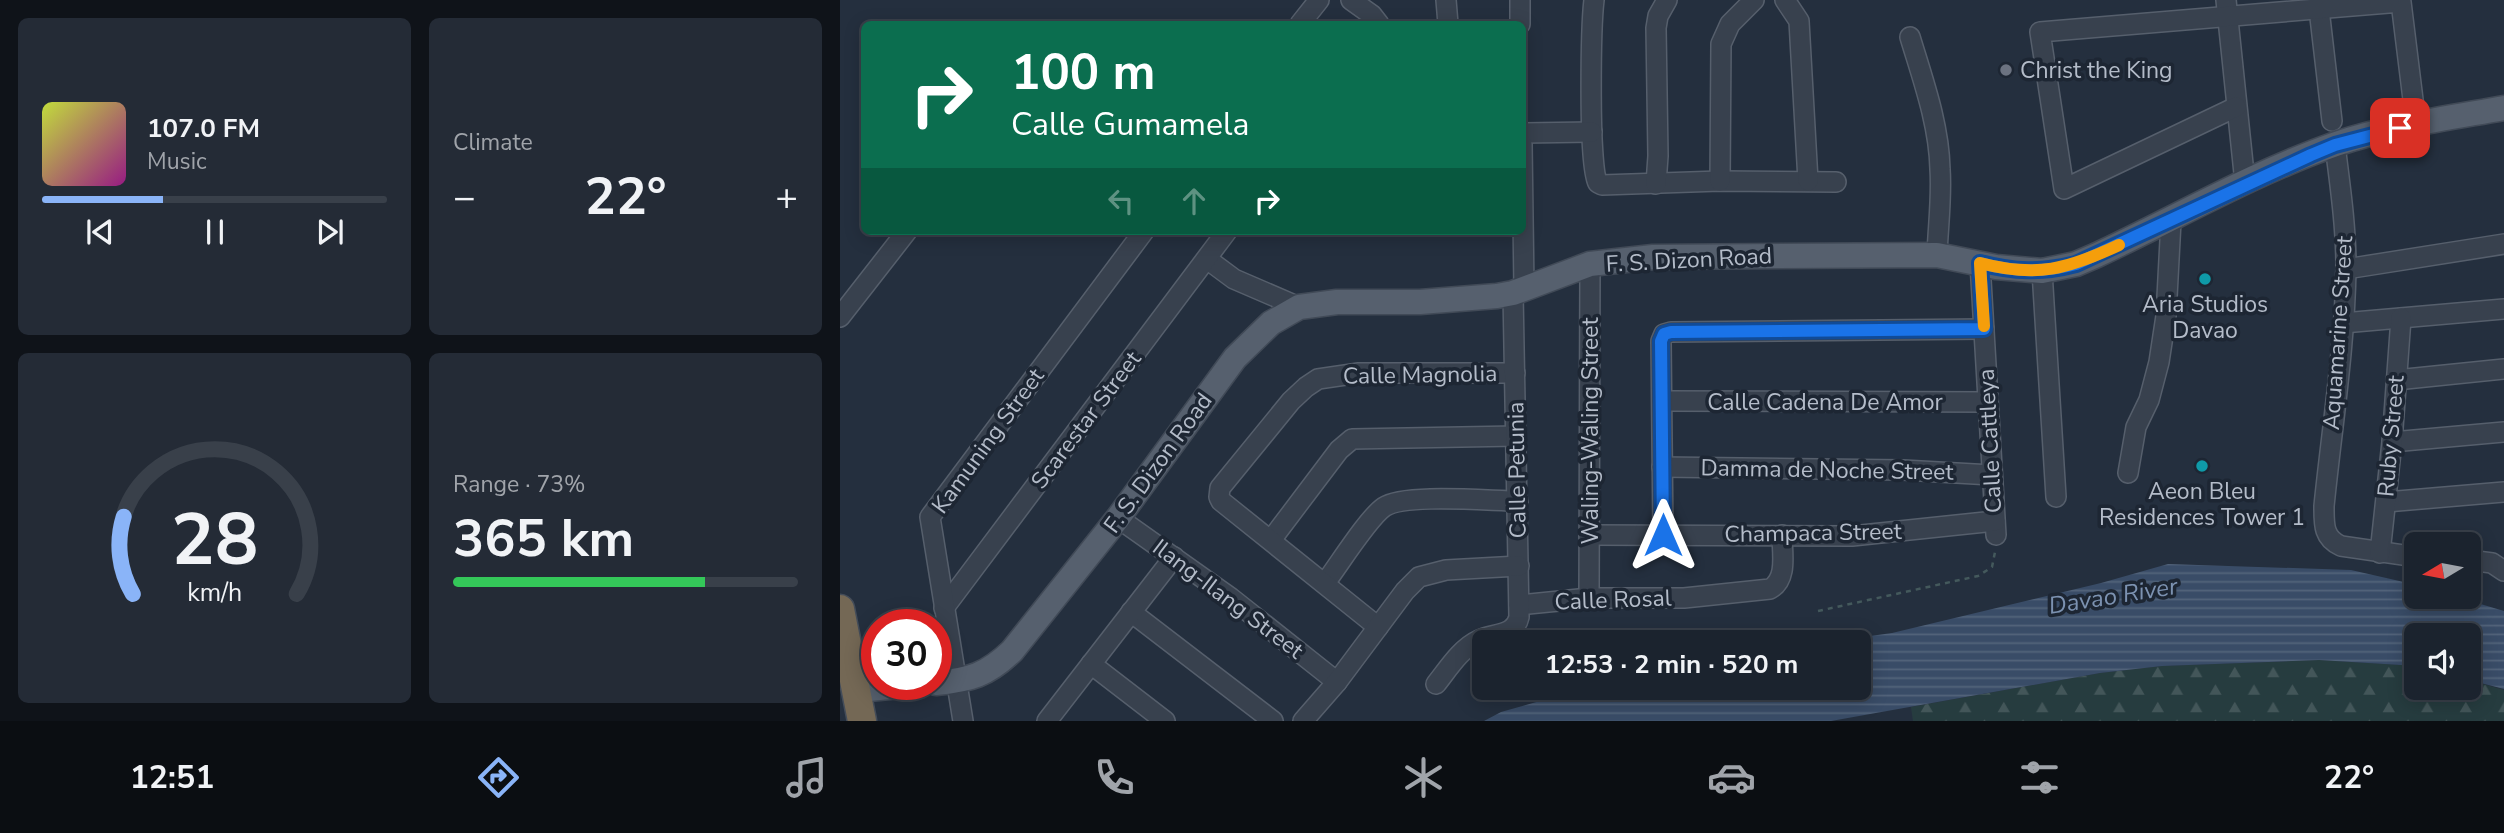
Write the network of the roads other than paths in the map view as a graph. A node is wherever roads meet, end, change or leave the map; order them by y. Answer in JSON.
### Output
{"nodes":[{"id":1,"x":1318,"y":0,"type":"edge"},
{"id":2,"x":1351,"y":0,"type":"edge"},
{"id":3,"x":1446,"y":0,"type":"edge"},
{"id":4,"x":1520,"y":0,"type":"edge"},
{"id":5,"x":1594,"y":0,"type":"edge"},
{"id":6,"x":1667,"y":0,"type":"edge"},
{"id":7,"x":1754,"y":0,"type":"edge"},
{"id":8,"x":1785,"y":0,"type":"edge"},
{"id":9,"x":2227,"y":8,"type":"edge"},
{"id":10,"x":2319,"y":9,"type":"junction"},
{"id":11,"x":1302,"y":21,"type":"edge"},
{"id":12,"x":1377,"y":21,"type":"edge"},
{"id":13,"x":1448,"y":21,"type":"edge"},
{"id":14,"x":1520,"y":21,"type":"edge"},
{"id":15,"x":1910,"y":37,"type":"dead end"},
{"id":16,"x":2236,"y":107,"type":"junction"},
{"id":17,"x":2504,"y":110,"type":"edge"},
{"id":18,"x":2416,"y":124,"type":"junction"},
{"id":19,"x":1592,"y":132,"type":"junction"},
{"id":20,"x":1526,"y":133,"type":"edge"},
{"id":21,"x":2334,"y":133,"type":"junction"},
{"id":22,"x":1720,"y":181,"type":"junction"},
{"id":23,"x":1808,"y":181,"type":"junction"},
{"id":24,"x":1836,"y":182,"type":"dead end"},
{"id":25,"x":2245,"y":183,"type":"junction"},
{"id":26,"x":1656,"y":184,"type":"junction"},
{"id":27,"x":2171,"y":220,"type":"junction"},
{"id":28,"x":904,"y":235,"type":"edge"},
{"id":29,"x":1141,"y":235,"type":"edge"},
{"id":30,"x":1224,"y":235,"type":"edge"},
{"id":31,"x":1523,"y":235,"type":"edge"},
{"id":32,"x":2504,"y":244,"type":"edge"},
{"id":33,"x":1937,"y":255,"type":"junction"},
{"id":34,"x":1207,"y":259,"type":"junction"},
{"id":35,"x":1980,"y":263,"type":"junction"},
{"id":36,"x":1590,"y":264,"type":"junction"},
{"id":37,"x":2346,"y":269,"type":"junction"},
{"id":38,"x":2042,"y":271,"type":"junction"},
{"id":39,"x":1519,"y":291,"type":"junction"},
{"id":40,"x":1300,"y":307,"type":"junction"},
{"id":41,"x":2504,"y":309,"type":"edge"},
{"id":42,"x":840,"y":317,"type":"edge"},
{"id":43,"x":2401,"y":318,"type":"junction"},
{"id":44,"x":2343,"y":323,"type":"junction"},
{"id":45,"x":1984,"y":329,"type":"junction"},
{"id":46,"x":2504,"y":369,"type":"edge"},
{"id":47,"x":1515,"y":373,"type":"junction"},
{"id":48,"x":2396,"y":380,"type":"junction"},
{"id":49,"x":1662,"y":401,"type":"junction"},
{"id":50,"x":1988,"y":402,"type":"junction"},
{"id":51,"x":2504,"y":432,"type":"edge"},
{"id":52,"x":1516,"y":436,"type":"junction"},
{"id":53,"x":2392,"y":442,"type":"junction"},
{"id":54,"x":1662,"y":467,"type":"junction"},
{"id":55,"x":2128,"y":473,"type":"dead end"},
{"id":56,"x":1993,"y":475,"type":"junction"},
{"id":57,"x":2504,"y":492,"type":"edge"},
{"id":58,"x":2056,"y":497,"type":"dead end"},
{"id":59,"x":1518,"y":501,"type":"junction"},
{"id":60,"x":2386,"y":502,"type":"junction"},
{"id":61,"x":1118,"y":518,"type":"junction"},
{"id":62,"x":1995,"y":528,"type":"joint"},
{"id":63,"x":1589,"y":535,"type":"junction"},
{"id":64,"x":1663,"y":535,"type":"junction"},
{"id":65,"x":1782,"y":535,"type":"junction"},
{"id":66,"x":1270,"y":540,"type":"junction"},
{"id":67,"x":2380,"y":553,"type":"junction"},
{"id":68,"x":2404,"y":556,"type":"edge"},
{"id":69,"x":1174,"y":557,"type":"junction"},
{"id":70,"x":2482,"y":562,"type":"edge"},
{"id":71,"x":1519,"y":566,"type":"junction"},
{"id":72,"x":2504,"y":571,"type":"edge"},
{"id":73,"x":1325,"y":583,"type":"junction"},
{"id":74,"x":1589,"y":598,"type":"junction"},
{"id":75,"x":1519,"y":605,"type":"junction"},
{"id":76,"x":944,"y":608,"type":"joint"},
{"id":77,"x":840,"y":609,"type":"edge"},
{"id":78,"x":1131,"y":612,"type":"junction"},
{"id":79,"x":1378,"y":627,"type":"junction"},
{"id":80,"x":1091,"y":664,"type":"junction"},
{"id":81,"x":952,"y":681,"type":"edge"},
{"id":82,"x":1337,"y":682,"type":"junction"},
{"id":83,"x":1436,"y":684,"type":"dead end"},
{"id":84,"x":858,"y":690,"type":"junction"},
{"id":85,"x":861,"y":690,"type":"edge"},
{"id":86,"x":952,"y":697,"type":"edge"},
{"id":87,"x":1050,"y":720,"type":"edge"},
{"id":88,"x":862,"y":721,"type":"edge"},
{"id":89,"x":962,"y":721,"type":"edge"},
{"id":90,"x":1165,"y":721,"type":"edge"},
{"id":91,"x":1273,"y":721,"type":"edge"},
{"id":92,"x":1303,"y":721,"type":"edge"}],
"edges":[{"from":1,"to":11,"type":"street"},
{"from":2,"to":12,"type":"street"},
{"from":3,"to":13,"type":"street"},
{"from":4,"to":14,"type":"street"},
{"from":5,"to":19,"type":"street"},
{"from":6,"to":26,"type":"street"},
{"from":7,"to":22,"type":"street"},
{"from":8,"to":23,"type":"street"},
{"from":9,"to":10,"type":"street"},
{"from":9,"to":16,"type":"street"},
{"from":9,"to":16,"type":"street"},
{"from":10,"to":18,"type":"street"},
{"from":10,"to":21,"type":"street","name":"Aquamarine Street"},
{"from":15,"to":33,"type":"street"},
{"from":16,"to":25,"type":"street"},
{"from":17,"to":18,"type":"main road","name":"F. S. Dizon Road"},
{"from":18,"to":21,"type":"main road","name":"F. S. Dizon Road"},
{"from":19,"to":20,"type":"street"},
{"from":19,"to":26,"type":"street"},
{"from":21,"to":25,"type":"main road","name":"F. S. Dizon Road"},
{"from":21,"to":37,"type":"street","name":"Aquamarine Street"},
{"from":22,"to":23,"type":"street"},
{"from":22,"to":26,"type":"street"},
{"from":23,"to":24,"type":"street"},
{"from":25,"to":27,"type":"main road","name":"F. S. Dizon Road"},
{"from":27,"to":38,"type":"main road","name":"F. S. Dizon Road"},
{"from":27,"to":55,"type":"street"},
{"from":28,"to":42,"type":"street"},
{"from":29,"to":76,"type":"street","name":"Kamuning Street"},
{"from":30,"to":34,"type":"street","name":"Scarestar Street"},
{"from":31,"to":39,"type":"street","name":"Calle Petunia"},
{"from":32,"to":37,"type":"street"},
{"from":33,"to":35,"type":"main road","name":"F. S. Dizon Road"},
{"from":33,"to":36,"type":"main road","name":"F. S. Dizon Road"},
{"from":34,"to":40,"type":"street"},
{"from":34,"to":76,"type":"street","name":"Scarestar Street"},
{"from":35,"to":38,"type":"main road","name":"F. S. Dizon Road"},
{"from":35,"to":45,"type":"street","name":"Calle Cattleya"},
{"from":36,"to":39,"type":"main road","name":"F. S. Dizon Road"},
{"from":36,"to":63,"type":"street","name":"Waling-Waling Street"},
{"from":37,"to":44,"type":"street","name":"Aquamarine Street"},
{"from":38,"to":58,"type":"street"},
{"from":39,"to":40,"type":"main road","name":"F. S. Dizon Road"},
{"from":39,"to":47,"type":"street","name":"Calle Petunia"},
{"from":40,"to":61,"type":"main road","name":"F. S. Dizon Road"},
{"from":41,"to":43,"type":"street"},
{"from":43,"to":44,"type":"street"},
{"from":43,"to":48,"type":"street","name":"Ruby Street"},
{"from":44,"to":67,"type":"street","name":"Aquamarine Street"},
{"from":45,"to":49,"type":"street"},
{"from":45,"to":50,"type":"street","name":"Calle Cattleya"},
{"from":46,"to":48,"type":"street"},
{"from":47,"to":52,"type":"street","name":"Calle Petunia"},
{"from":47,"to":66,"type":"street","name":"Calle Magnolia"},
{"from":48,"to":53,"type":"street","name":"Ruby Street"},
{"from":49,"to":50,"type":"street","name":"Calle Cadena De Amor"},
{"from":49,"to":54,"type":"street"},
{"from":50,"to":56,"type":"street","name":"Calle Cattleya"},
{"from":51,"to":53,"type":"street"},
{"from":52,"to":59,"type":"street","name":"Calle Petunia"},
{"from":52,"to":66,"type":"street"},
{"from":53,"to":60,"type":"street","name":"Ruby Street"},
{"from":54,"to":56,"type":"street","name":"Damma de Noche Street"},
{"from":54,"to":64,"type":"street"},
{"from":56,"to":62,"type":"street","name":"Calle Cattleya"},
{"from":57,"to":60,"type":"street"},
{"from":59,"to":71,"type":"street","name":"Calle Petunia"},
{"from":59,"to":73,"type":"street"},
{"from":60,"to":67,"type":"street","name":"Ruby Street"},
{"from":61,"to":69,"type":"street","name":"Ilang-Ilang Street"},
{"from":61,"to":81,"type":"main road","name":"F. S. Dizon Road"},
{"from":62,"to":65,"type":"street","name":"Champaca Street"},
{"from":63,"to":64,"type":"street","name":"Champaca Street"},
{"from":63,"to":74,"type":"street","name":"Waling-Waling Street"},
{"from":64,"to":65,"type":"street","name":"Champaca Street"},
{"from":65,"to":74,"type":"street","name":"Calle Rosal"},
{"from":66,"to":73,"type":"street"},
{"from":67,"to":68,"type":"street"},
{"from":69,"to":78,"type":"street"},
{"from":69,"to":82,"type":"street","name":"Ilang-Ilang Street"},
{"from":70,"to":72,"type":"street"},
{"from":71,"to":75,"type":"street","name":"Calle Petunia"},
{"from":71,"to":79,"type":"street"},
{"from":73,"to":79,"type":"street"},
{"from":74,"to":75,"type":"street","name":"Calle Rosal"},
{"from":75,"to":83,"type":"street"},
{"from":77,"to":84,"type":"highway"},
{"from":78,"to":80,"type":"street"},
{"from":78,"to":91,"type":"street"},
{"from":79,"to":82,"type":"street"},
{"from":80,"to":87,"type":"street"},
{"from":80,"to":90,"type":"street"},
{"from":82,"to":92,"type":"street"},
{"from":84,"to":85,"type":"main road"},
{"from":84,"to":88,"type":"highway"},
{"from":86,"to":89,"type":"street","name":"Kamuning Street"}]}
